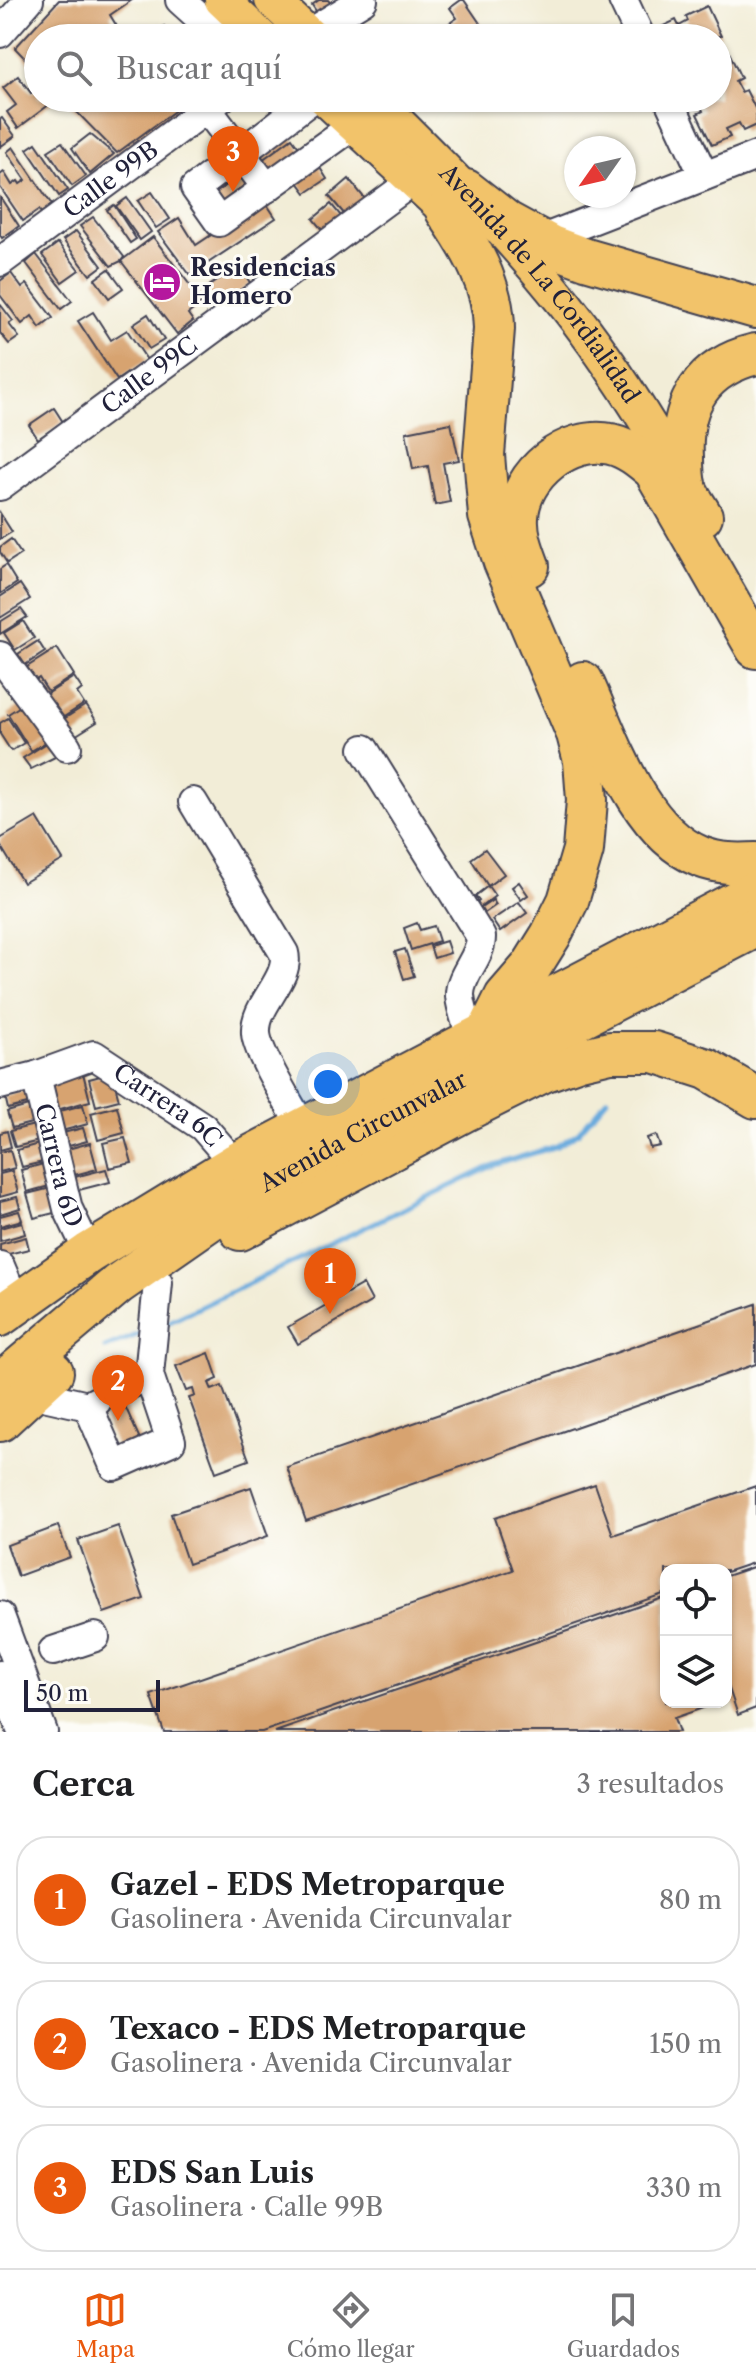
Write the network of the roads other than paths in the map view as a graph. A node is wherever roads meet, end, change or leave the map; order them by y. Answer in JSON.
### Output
{"nodes":[{"id":1,"x":29,"y":0,"type":"edge"},
{"id":2,"x":180,"y":0,"type":"edge"},
{"id":3,"x":222,"y":0,"type":"edge"},
{"id":4,"x":272,"y":0,"type":"edge"},
{"id":5,"x":363,"y":0,"type":"edge"},
{"id":6,"x":623,"y":0,"type":"edge"},
{"id":7,"x":207,"y":24,"type":"edge"},
{"id":8,"x":247,"y":24,"type":"edge"},
{"id":9,"x":295,"y":24,"type":"edge"},
{"id":10,"x":327,"y":24,"type":"edge"},
{"id":11,"x":634,"y":24,"type":"edge"},
{"id":12,"x":0,"y":33,"type":"edge"},
{"id":13,"x":203,"y":112,"type":"edge"},
{"id":14,"x":219,"y":112,"type":"edge"},
{"id":15,"x":295,"y":112,"type":"edge"},
{"id":16,"x":362,"y":112,"type":"edge"},
{"id":17,"x":364,"y":112,"type":"edge"},
{"id":18,"x":364,"y":112,"type":"edge"},
{"id":19,"x":674,"y":112,"type":"edge"},
{"id":20,"x":285,"y":120,"type":"junction"},
{"id":21,"x":242,"y":153,"type":"junction"},
{"id":22,"x":313,"y":154,"type":"junction"},
{"id":23,"x":756,"y":156,"type":"edge"},
{"id":24,"x":704,"y":176,"type":"junction"},
{"id":25,"x":414,"y":180,"type":"junction"},
{"id":26,"x":267,"y":188,"type":"junction"},
{"id":27,"x":456,"y":200,"type":"junction"},
{"id":28,"x":540,"y":240,"type":"junction"},
{"id":29,"x":0,"y":262,"type":"edge"},
{"id":30,"x":756,"y":308,"type":"edge"},
{"id":31,"x":756,"y":354,"type":"edge"},
{"id":32,"x":670,"y":478,"type":"junction"},
{"id":33,"x":0,"y":486,"type":"edge"},
{"id":34,"x":756,"y":609,"type":"edge"},
{"id":35,"x":756,"y":648,"type":"edge"},
{"id":36,"x":0,"y":656,"type":"edge"},
{"id":37,"x":9,"y":686,"type":"edge"},
{"id":38,"x":67,"y":747,"type":"dead end"},
{"id":39,"x":364,"y":749,"type":"dead end"},
{"id":40,"x":193,"y":802,"type":"dead end"},
{"id":41,"x":756,"y":863,"type":"edge"},
{"id":42,"x":756,"y":891,"type":"edge"},
{"id":43,"x":756,"y":927,"type":"edge"},
{"id":44,"x":480,"y":1035,"type":"junction"},
{"id":45,"x":524,"y":1047,"type":"junction"},
{"id":46,"x":36,"y":1076,"type":"junction"},
{"id":47,"x":0,"y":1085,"type":"edge"},
{"id":48,"x":756,"y":1098,"type":"edge"},
{"id":49,"x":453,"y":1117,"type":"junction"},
{"id":50,"x":303,"y":1128,"type":"junction"},
{"id":51,"x":362,"y":1131,"type":"junction"},
{"id":52,"x":235,"y":1164,"type":"junction"},
{"id":53,"x":89,"y":1253,"type":"junction"},
{"id":54,"x":0,"y":1266,"type":"edge"},
{"id":55,"x":8,"y":1310,"type":"edge"},
{"id":56,"x":155,"y":1313,"type":"junction"},
{"id":57,"x":149,"y":1375,"type":"junction"},
{"id":58,"x":15,"y":1389,"type":"edge"},
{"id":59,"x":101,"y":1399,"type":"junction"},
{"id":60,"x":0,"y":1421,"type":"edge"},
{"id":61,"x":0,"y":1616,"type":"edge"},
{"id":62,"x":95,"y":1637,"type":"dead end"},
{"id":63,"x":53,"y":1651,"type":"dead end"},
{"id":64,"x":0,"y":1675,"type":"edge"},
{"id":65,"x":22,"y":1732,"type":"edge"},
{"id":66,"x":43,"y":1732,"type":"edge"}],
"edges":[{"from":1,"to":12,"type":"street"},
{"from":2,"to":7,"type":"street"},
{"from":3,"to":8,"type":"main road"},
{"from":4,"to":9,"type":"main road"},
{"from":5,"to":10,"type":"street"},
{"from":6,"to":11,"type":"street"},
{"from":13,"to":29,"type":"street","name":"Calle 99B"},
{"from":14,"to":21,"type":"street"},
{"from":15,"to":20,"type":"street"},
{"from":16,"to":22,"type":"street"},
{"from":17,"to":25,"type":"main road","name":"Avenida de La Cordialidad"},
{"from":18,"to":27,"type":"main road","name":"Avenida de La Cordialidad"},
{"from":19,"to":24,"type":"street"},
{"from":20,"to":21,"type":"street"},
{"from":20,"to":22,"type":"street"},
{"from":21,"to":26,"type":"street"},
{"from":21,"to":26,"type":"street"},
{"from":22,"to":26,"type":"street"},
{"from":23,"to":24,"type":"street"},
{"from":24,"to":28,"type":"street"},
{"from":25,"to":27,"type":"main road","name":"Avenida de La Cordialidad"},
{"from":25,"to":33,"type":"street","name":"Calle 99C"},
{"from":27,"to":28,"type":"highway"},
{"from":27,"to":32,"type":"main road","name":"Avenida de La Cordialidad"},
{"from":27,"to":44,"type":"highway"},
{"from":28,"to":30,"type":"highway"},
{"from":31,"to":32,"type":"highway"},
{"from":32,"to":34,"type":"highway"},
{"from":32,"to":35,"type":"highway"},
{"from":32,"to":41,"type":"highway"},
{"from":36,"to":37,"type":"street"},
{"from":37,"to":38,"type":"street"},
{"from":39,"to":44,"type":"street"},
{"from":40,"to":50,"type":"street"},
{"from":42,"to":44,"type":"highway","name":"Avenida Circunvalar"},
{"from":43,"to":45,"type":"highway","name":"Avenida Circunvalar"},
{"from":44,"to":50,"type":"highway","name":"Avenida Circunvalar"},
{"from":45,"to":49,"type":"highway"},
{"from":45,"to":51,"type":"highway","name":"Avenida Circunvalar"},
{"from":46,"to":47,"type":"street"},
{"from":46,"to":52,"type":"street","name":"Carrera 6C"},
{"from":46,"to":53,"type":"street","name":"Carrera 6D"},
{"from":48,"to":49,"type":"highway"},
{"from":49,"to":51,"type":"highway"},
{"from":49,"to":56,"type":"highway"},
{"from":50,"to":52,"type":"highway","name":"Avenida Circunvalar"},
{"from":51,"to":58,"type":"highway","name":"Avenida Circunvalar"},
{"from":52,"to":53,"type":"highway","name":"Avenida Circunvalar"},
{"from":53,"to":55,"type":"highway","name":"Avenida Circunvalar"},
{"from":54,"to":55,"type":"street"},
{"from":56,"to":57,"type":"street"},
{"from":56,"to":58,"type":"highway"},
{"from":57,"to":59,"type":"street"},
{"from":57,"to":59,"type":"street"},
{"from":58,"to":59,"type":"street"},
{"from":58,"to":60,"type":"highway"},
{"from":61,"to":66,"type":"street"},
{"from":62,"to":63,"type":"street"},
{"from":64,"to":65,"type":"street"}]}
